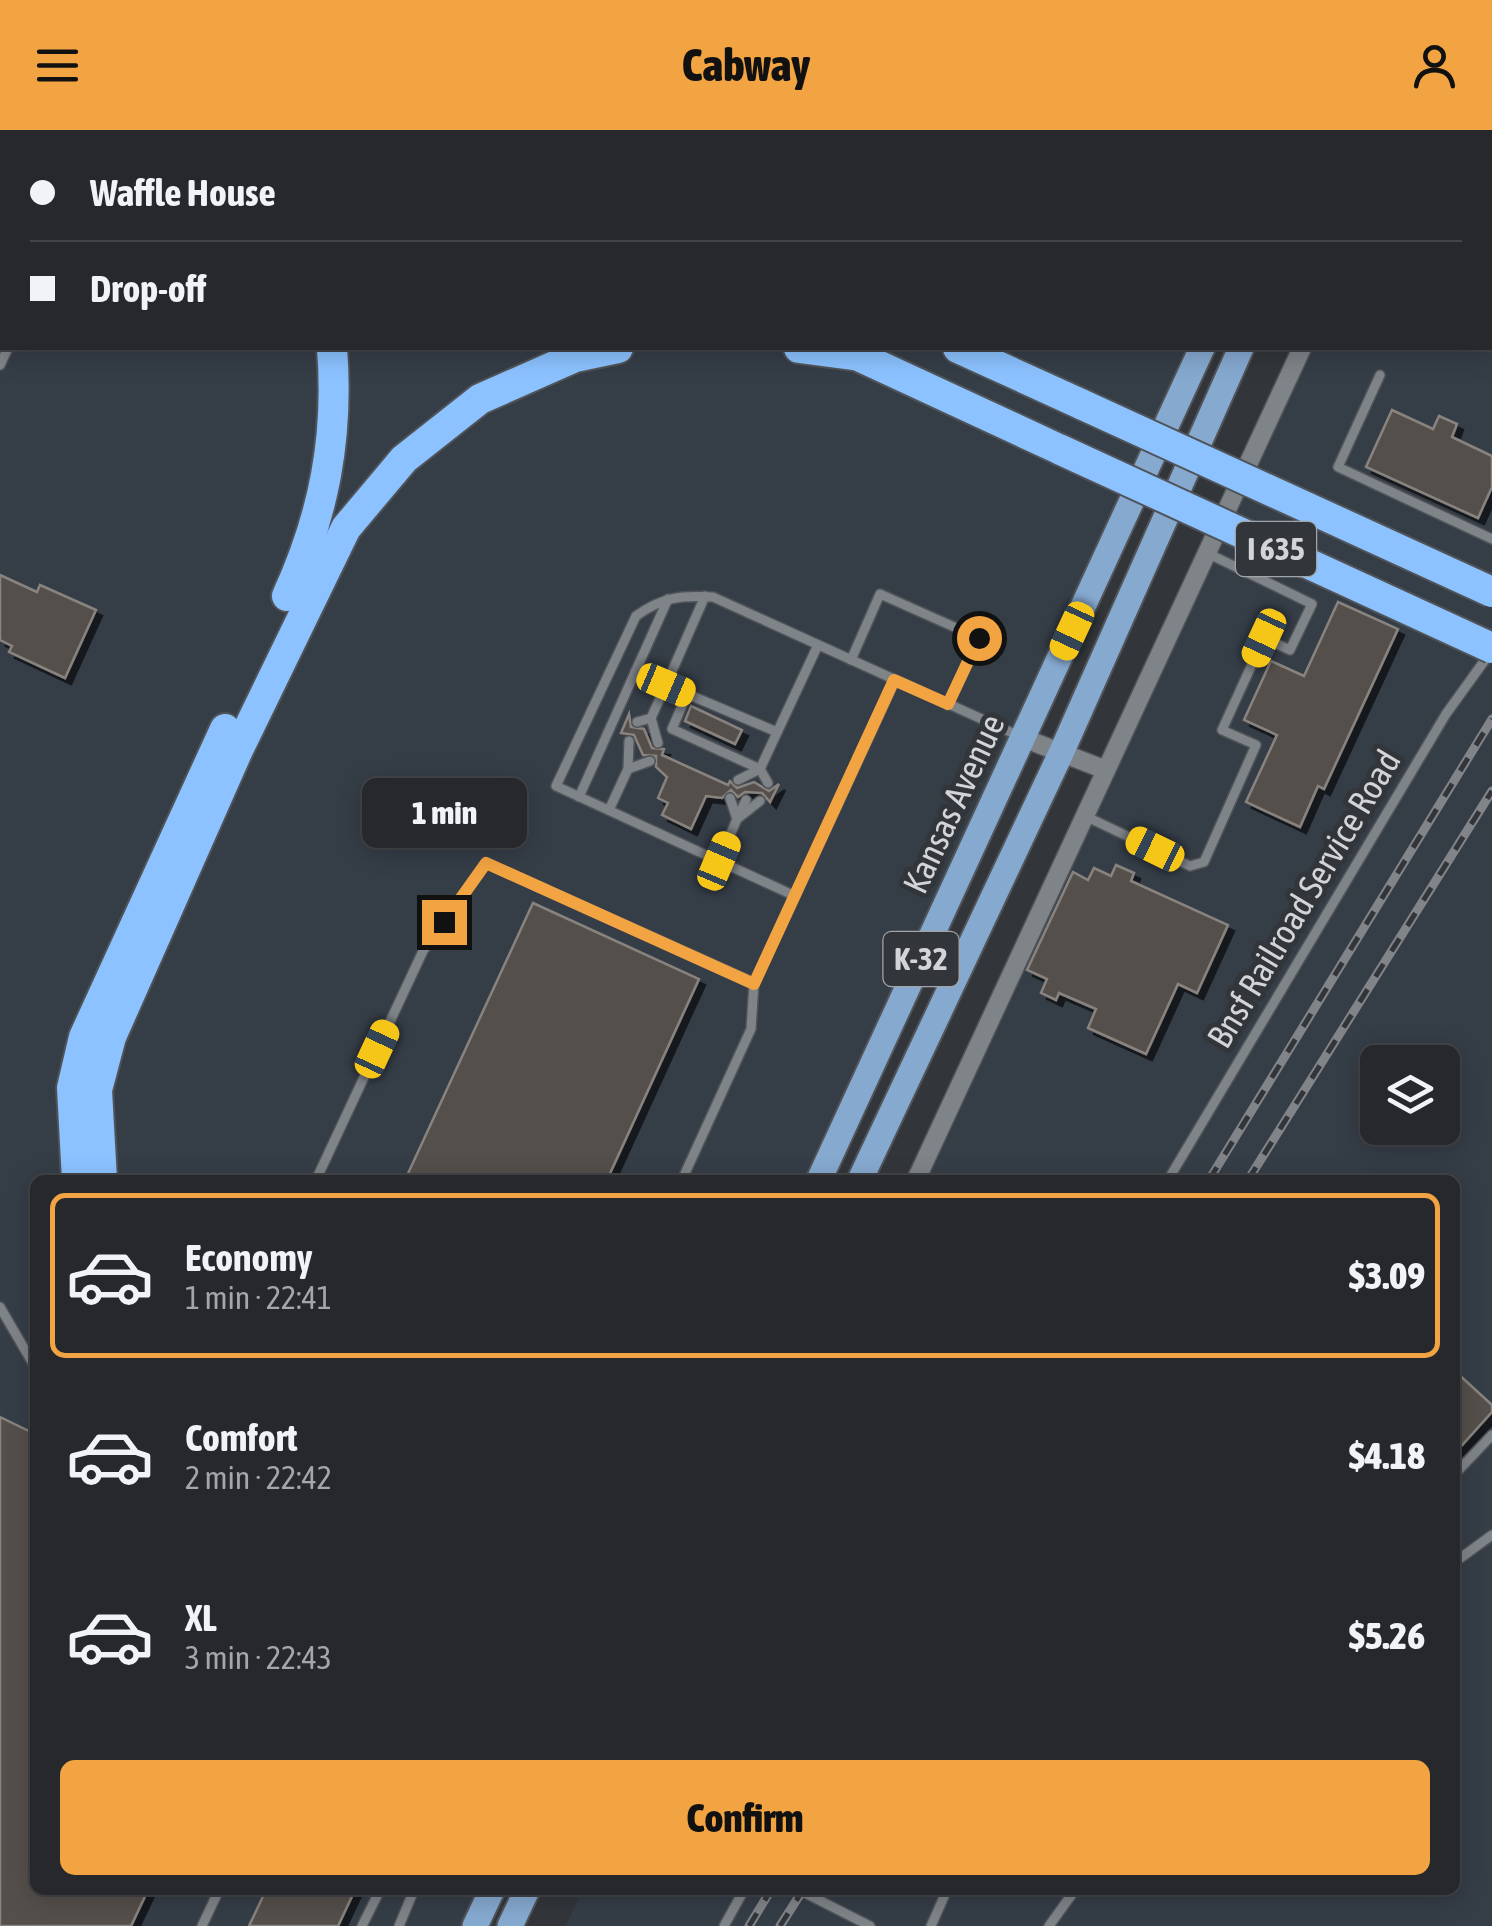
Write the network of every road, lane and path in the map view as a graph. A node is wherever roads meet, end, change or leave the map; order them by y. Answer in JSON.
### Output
{"nodes":[{"id":1,"x":332,"y":350,"type":"edge"},
{"id":2,"x":608,"y":350,"type":"edge"},
{"id":3,"x":825,"y":350,"type":"edge"},
{"id":4,"x":962,"y":350,"type":"edge"},
{"id":5,"x":1201,"y":350,"type":"edge"},
{"id":6,"x":1240,"y":350,"type":"edge"},
{"id":7,"x":1301,"y":350,"type":"edge"},
{"id":8,"x":851,"y":352,"type":"edge"},
{"id":9,"x":1380,"y":375,"type":"dead end"},
{"id":10,"x":1492,"y":539,"type":"edge"},
{"id":11,"x":1207,"y":553,"type":"junction"},
{"id":12,"x":1492,"y":592,"type":"edge"},
{"id":13,"x":705,"y":596,"type":"junction"},
{"id":14,"x":668,"y":599,"type":"junction"},
{"id":15,"x":818,"y":644,"type":"junction"},
{"id":16,"x":1492,"y":649,"type":"edge"},
{"id":17,"x":851,"y":660,"type":"junction"},
{"id":18,"x":636,"y":672,"type":"junction"},
{"id":19,"x":894,"y":680,"type":"junction"},
{"id":20,"x":666,"y":685,"type":"junction"},
{"id":21,"x":688,"y":694,"type":"junction"},
{"id":22,"x":948,"y":704,"type":"junction"},
{"id":23,"x":651,"y":718,"type":"junction"},
{"id":24,"x":642,"y":726,"type":"dead end"},
{"id":25,"x":701,"y":728,"type":"dead end"},
{"id":26,"x":778,"y":732,"type":"junction"},
{"id":27,"x":721,"y":738,"type":"dead end"},
{"id":28,"x":1023,"y":738,"type":"junction"},
{"id":29,"x":696,"y":740,"type":"junction"},
{"id":30,"x":658,"y":743,"type":"dead end"},
{"id":31,"x":633,"y":744,"type":"dead end"},
{"id":32,"x":716,"y":749,"type":"junction"},
{"id":33,"x":1062,"y":751,"type":"junction"},
{"id":34,"x":650,"y":761,"type":"dead end"},
{"id":35,"x":628,"y":769,"type":"junction"},
{"id":36,"x":760,"y":769,"type":"junction"},
{"id":37,"x":1106,"y":770,"type":"junction"},
{"id":38,"x":738,"y":780,"type":"dead end"},
{"id":39,"x":754,"y":782,"type":"dead end"},
{"id":40,"x":768,"y":783,"type":"dead end"},
{"id":41,"x":580,"y":797,"type":"junction"},
{"id":42,"x":730,"y":798,"type":"dead end"},
{"id":43,"x":746,"y":800,"type":"dead end"},
{"id":44,"x":760,"y":801,"type":"dead end"},
{"id":45,"x":609,"y":810,"type":"junction"},
{"id":46,"x":1085,"y":816,"type":"junction"},
{"id":47,"x":737,"y":819,"type":"junction"},
{"id":48,"x":719,"y":861,"type":"junction"},
{"id":49,"x":795,"y":896,"type":"junction"},
{"id":50,"x":754,"y":984,"type":"junction"},
{"id":51,"x":77,"y":1175,"type":"edge"},
{"id":52,"x":102,"y":1175,"type":"edge"},
{"id":53,"x":318,"y":1175,"type":"edge"},
{"id":54,"x":684,"y":1175,"type":"edge"},
{"id":55,"x":821,"y":1175,"type":"edge"},
{"id":56,"x":862,"y":1175,"type":"edge"},
{"id":57,"x":918,"y":1175,"type":"edge"},
{"id":58,"x":1171,"y":1175,"type":"edge"},
{"id":59,"x":0,"y":1307,"type":"edge"},
{"id":60,"x":30,"y":1358,"type":"edge"},
{"id":61,"x":1492,"y":1435,"type":"edge"},
{"id":62,"x":1460,"y":1469,"type":"edge"},
{"id":63,"x":1492,"y":1535,"type":"edge"},
{"id":64,"x":1460,"y":1558,"type":"edge"},
{"id":65,"x":216,"y":1895,"type":"edge"},
{"id":66,"x":378,"y":1895,"type":"edge"},
{"id":67,"x":412,"y":1895,"type":"edge"},
{"id":68,"x":490,"y":1895,"type":"edge"},
{"id":69,"x":525,"y":1895,"type":"edge"},
{"id":70,"x":741,"y":1895,"type":"edge"},
{"id":71,"x":809,"y":1895,"type":"edge"},
{"id":72,"x":945,"y":1895,"type":"edge"},
{"id":73,"x":1071,"y":1895,"type":"edge"},
{"id":74,"x":202,"y":1926,"type":"edge"},
{"id":75,"x":362,"y":1926,"type":"edge"},
{"id":76,"x":398,"y":1926,"type":"edge"},
{"id":77,"x":476,"y":1926,"type":"edge"},
{"id":78,"x":510,"y":1926,"type":"edge"},
{"id":79,"x":724,"y":1926,"type":"edge"},
{"id":80,"x":870,"y":1926,"type":"edge"},
{"id":81,"x":931,"y":1926,"type":"edge"},
{"id":82,"x":1049,"y":1926,"type":"edge"}],
"edges":[{"from":1,"to":51,"type":"highway"},
{"from":2,"to":52,"type":"highway"},
{"from":3,"to":8,"type":"highway"},
{"from":4,"to":12,"type":"highway","number":"I 635","bridge":true},
{"from":5,"to":28,"type":"main road","name":"Kansas Avenue","number":"K-32"},
{"from":6,"to":33,"type":"main road","number":"K-32"},
{"from":7,"to":11,"type":"street"},
{"from":8,"to":16,"type":"highway","number":"I 635","bridge":true},
{"from":9,"to":10,"type":"lane"},
{"from":11,"to":37,"type":"street"},
{"from":11,"to":46,"type":"lane"},
{"from":13,"to":14,"type":"lane"},
{"from":13,"to":15,"type":"lane"},
{"from":13,"to":20,"type":"lane"},
{"from":14,"to":18,"type":"lane"},
{"from":14,"to":41,"type":"lane"},
{"from":15,"to":17,"type":"lane"},
{"from":15,"to":26,"type":"lane"},
{"from":16,"to":58,"type":"lane","name":"Bnsf Railroad Service Road"},
{"from":17,"to":19,"type":"lane"},
{"from":17,"to":22,"type":"lane"},
{"from":18,"to":20,"type":"lane"},
{"from":18,"to":41,"type":"lane"},
{"from":19,"to":22,"type":"lane"},
{"from":19,"to":49,"type":"lane"},
{"from":20,"to":21,"type":"lane"},
{"from":20,"to":23,"type":"lane"},
{"from":21,"to":26,"type":"lane"},
{"from":21,"to":29,"type":"lane"},
{"from":22,"to":28,"type":"lane"},
{"from":23,"to":24,"type":"lane"},
{"from":23,"to":30,"type":"lane"},
{"from":25,"to":29,"type":"lane"},
{"from":26,"to":36,"type":"lane"},
{"from":27,"to":32,"type":"lane"},
{"from":28,"to":33,"type":"street"},
{"from":28,"to":55,"type":"main road","name":"Kansas Avenue","number":"K-32"},
{"from":29,"to":32,"type":"lane"},
{"from":31,"to":35,"type":"lane"},
{"from":32,"to":36,"type":"lane"},
{"from":33,"to":37,"type":"street"},
{"from":33,"to":56,"type":"main road","number":"K-32"},
{"from":34,"to":35,"type":"lane"},
{"from":35,"to":45,"type":"lane"},
{"from":36,"to":38,"type":"lane"},
{"from":36,"to":39,"type":"lane"},
{"from":36,"to":40,"type":"lane"},
{"from":37,"to":46,"type":"street"},
{"from":41,"to":45,"type":"lane"},
{"from":42,"to":47,"type":"lane"},
{"from":43,"to":47,"type":"lane"},
{"from":44,"to":47,"type":"lane"},
{"from":45,"to":48,"type":"lane"},
{"from":46,"to":57,"type":"street"},
{"from":47,"to":48,"type":"lane"},
{"from":48,"to":49,"type":"lane"},
{"from":49,"to":50,"type":"lane"},
{"from":50,"to":53,"type":"lane"},
{"from":50,"to":54,"type":"lane"},
{"from":59,"to":60,"type":"lane"},
{"from":61,"to":62,"type":"lane"},
{"from":63,"to":64,"type":"lane"},
{"from":65,"to":74,"type":"lane"},
{"from":66,"to":75,"type":"lane"},
{"from":67,"to":76,"type":"lane"},
{"from":68,"to":77,"type":"main road"},
{"from":69,"to":78,"type":"main road"},
{"from":70,"to":79,"type":"lane"},
{"from":71,"to":80,"type":"lane"},
{"from":72,"to":81,"type":"lane"},
{"from":73,"to":82,"type":"lane"}]}
